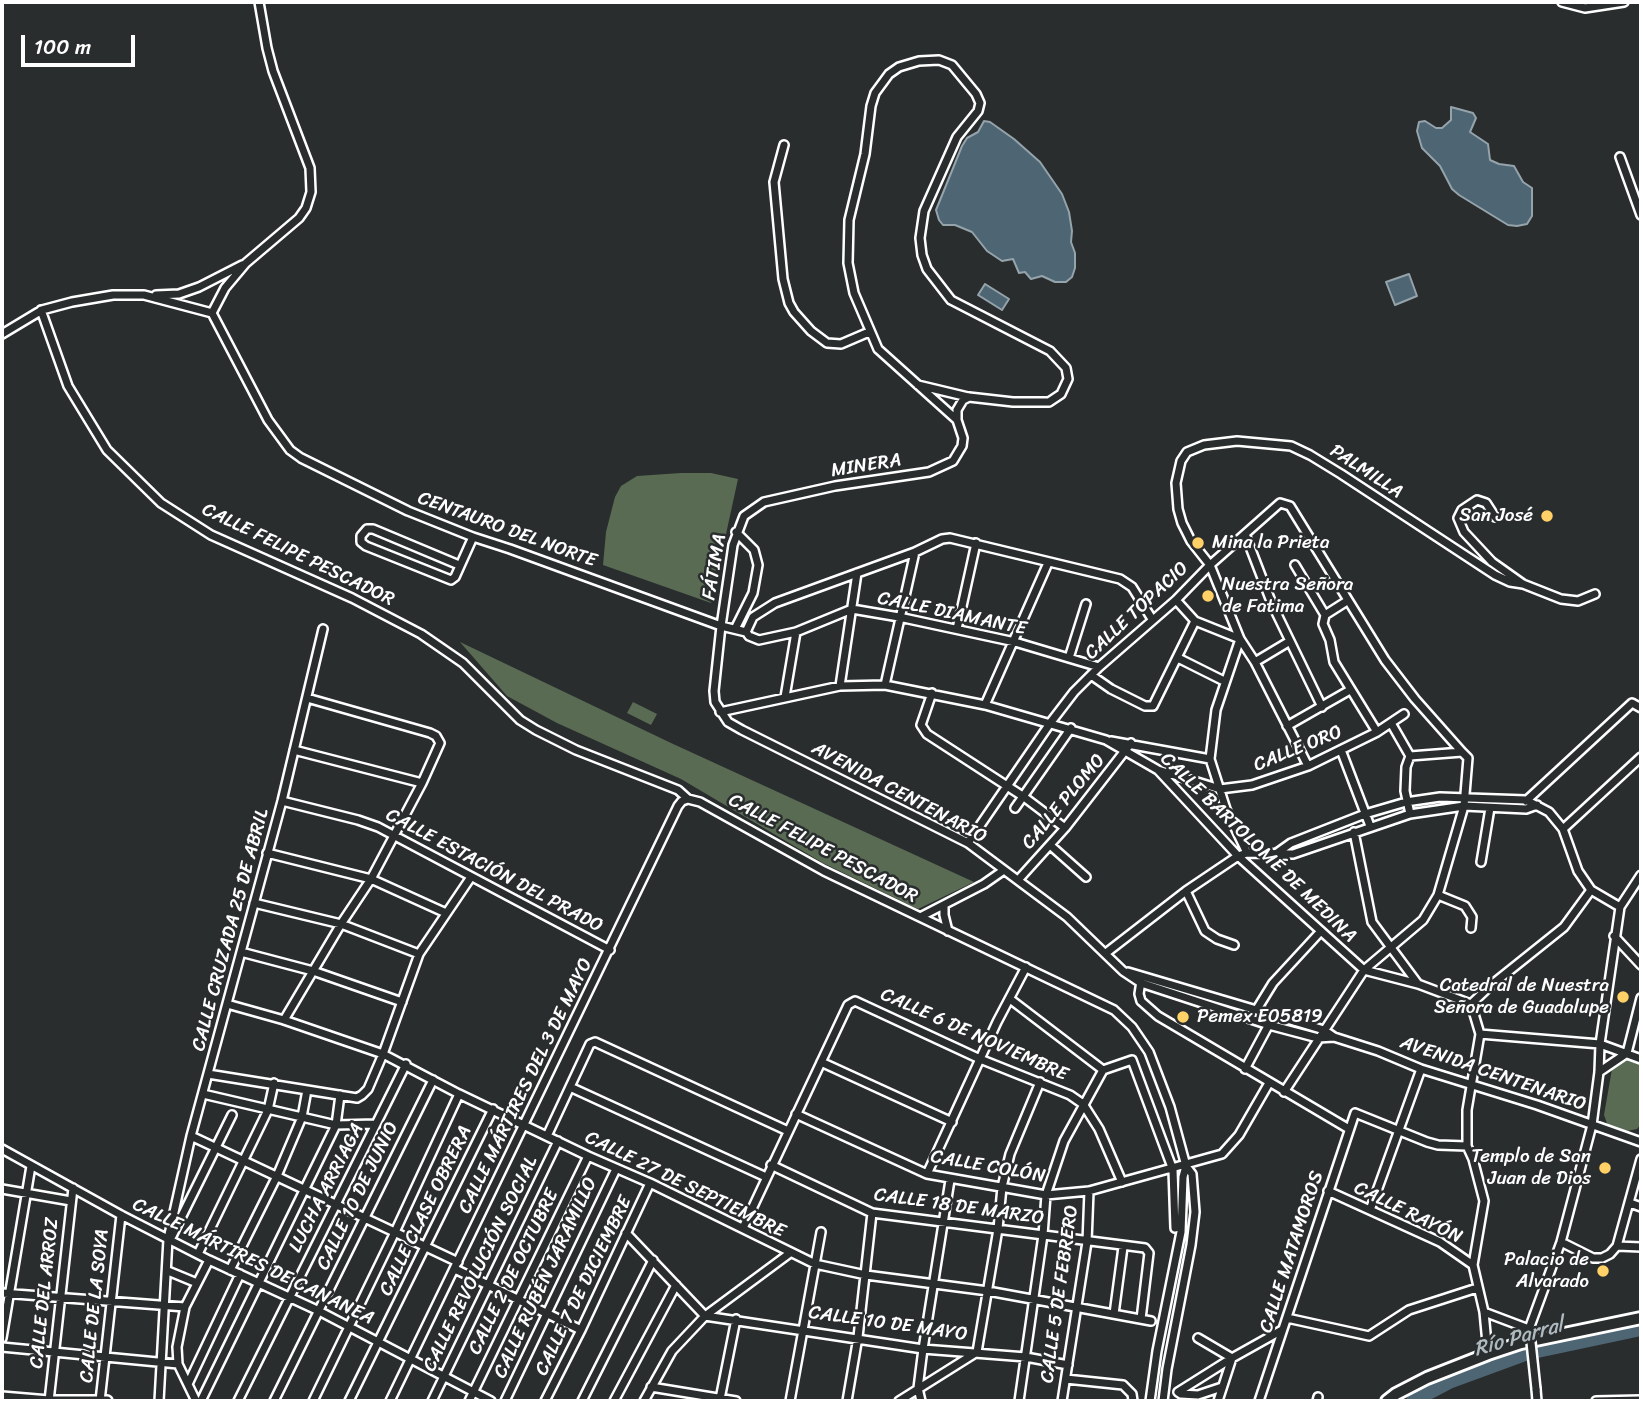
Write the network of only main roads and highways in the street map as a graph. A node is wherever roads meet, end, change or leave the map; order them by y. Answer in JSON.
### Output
{"nodes":[{"id":1,"x":1641,"y":1318,"type":"edge"},
{"id":2,"x":1387,"y":1401,"type":"edge"}],
"edges":[{"from":1,"to":2,"type":"main road"}]}
